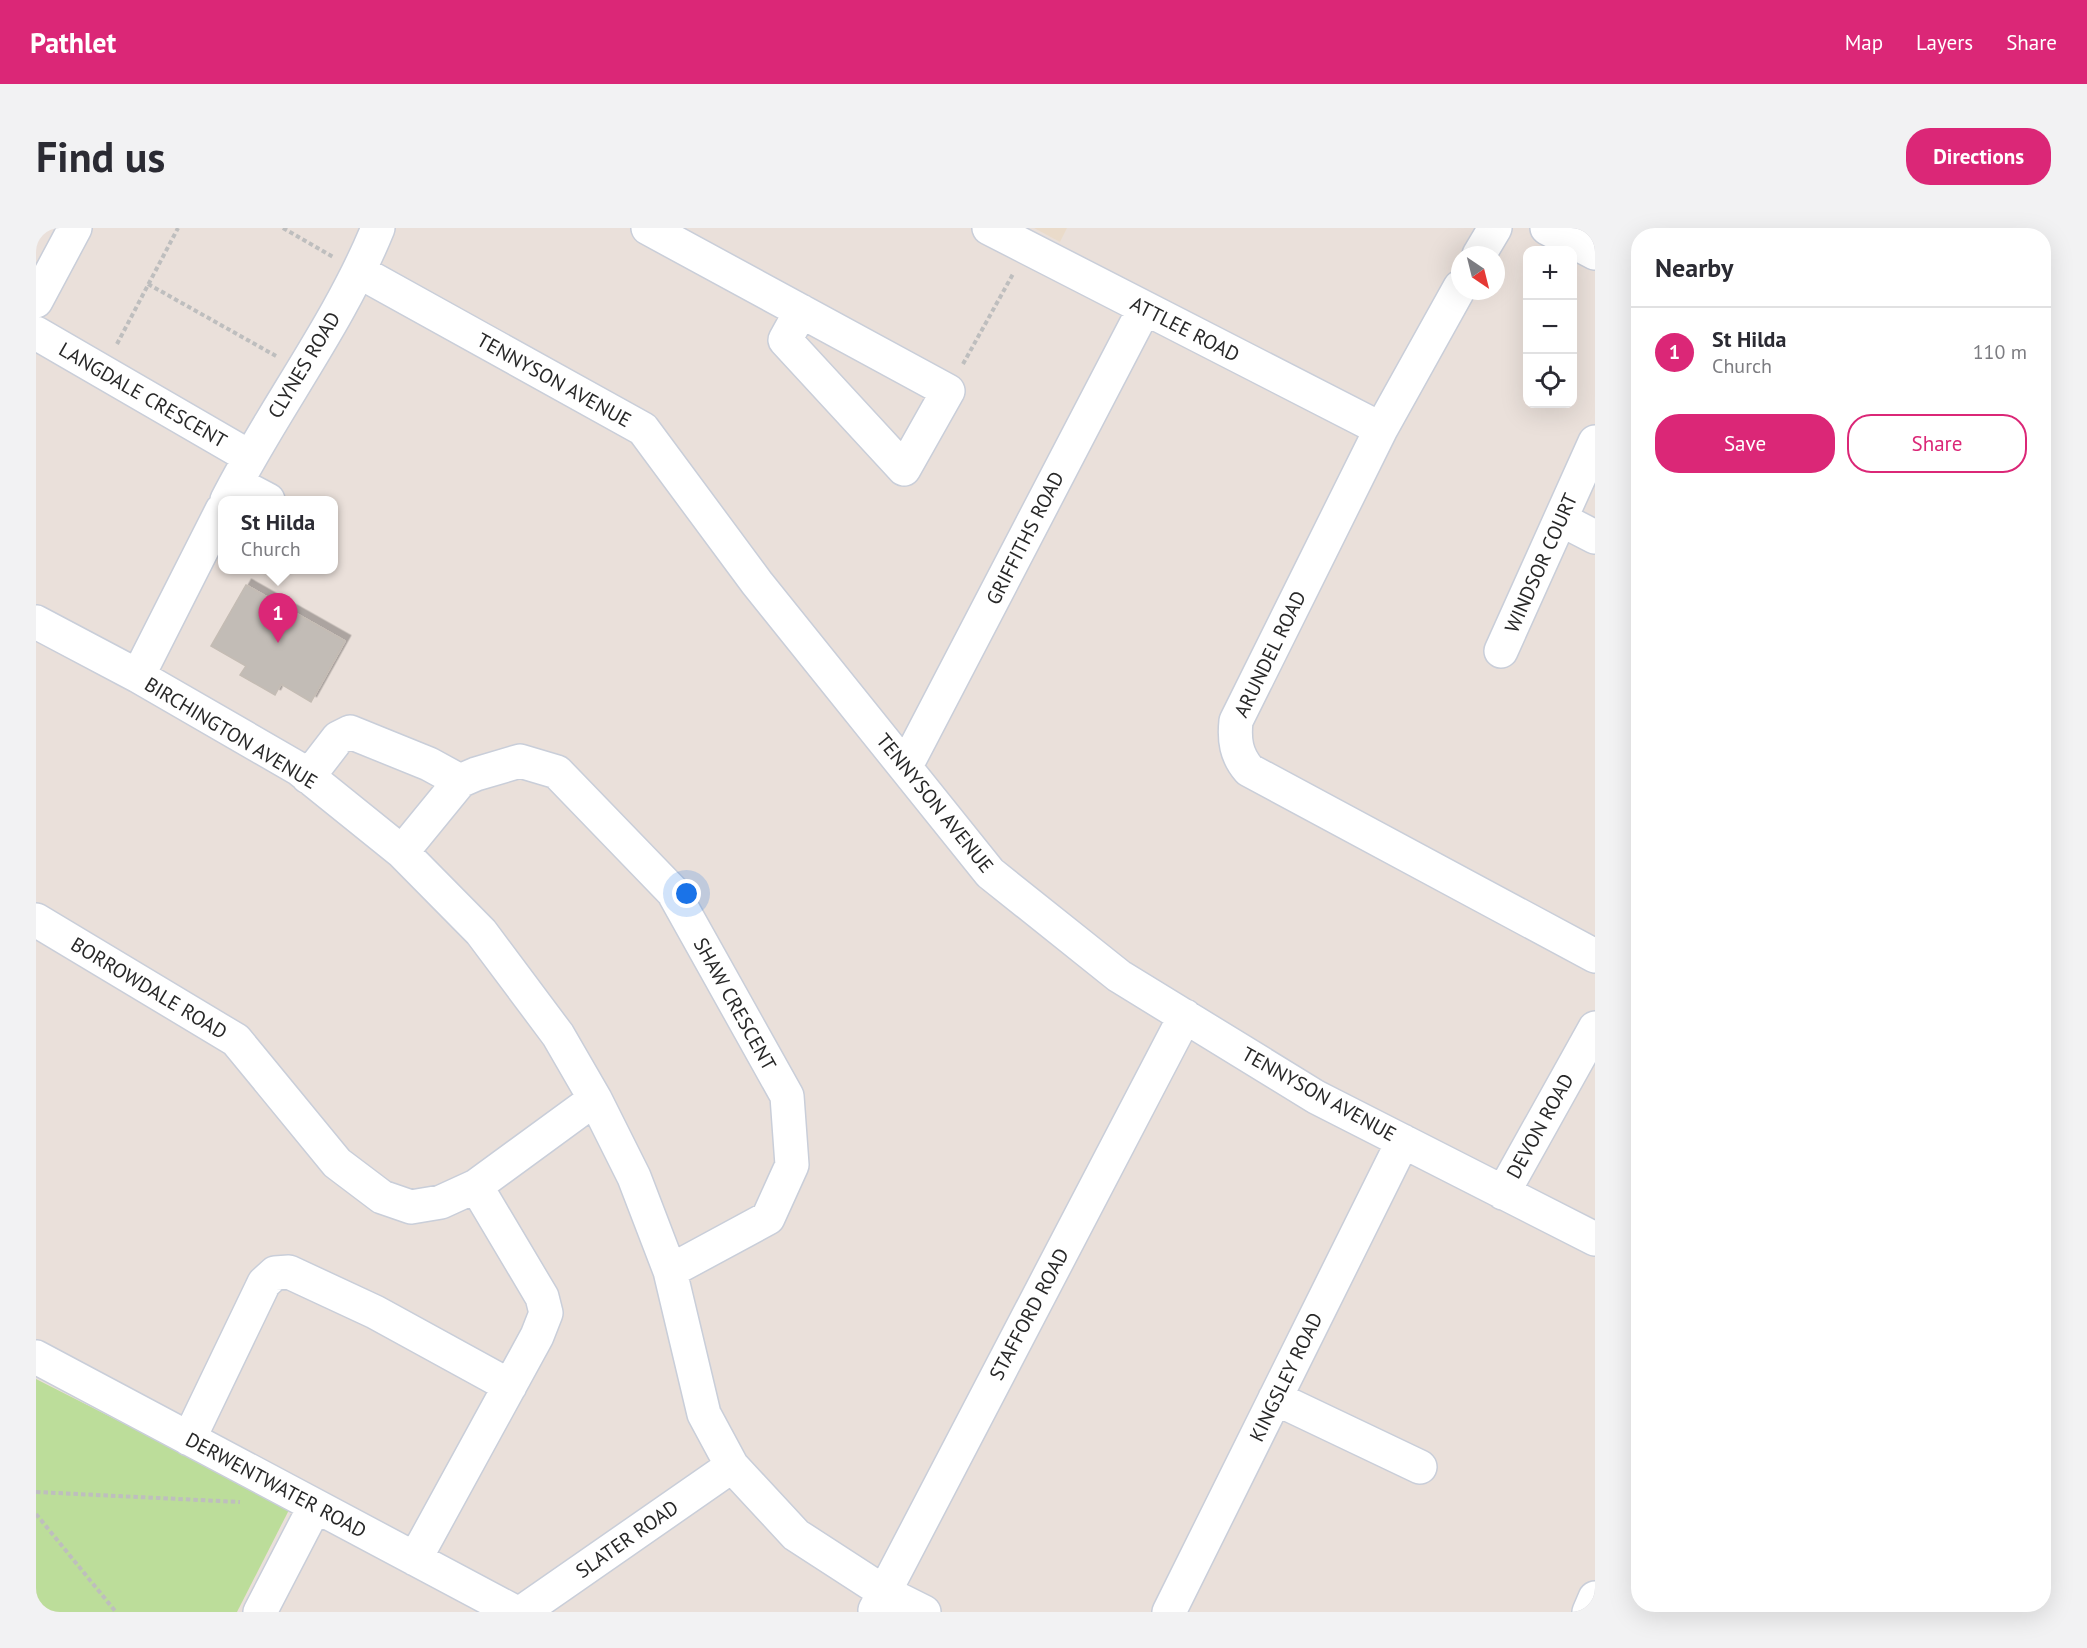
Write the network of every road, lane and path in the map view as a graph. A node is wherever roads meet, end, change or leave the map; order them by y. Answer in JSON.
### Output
{"nodes":[{"id":1,"x":75,"y":228,"type":"edge"},
{"id":2,"x":178,"y":228,"type":"edge"},
{"id":3,"x":283,"y":228,"type":"edge"},
{"id":4,"x":378,"y":228,"type":"edge"},
{"id":5,"x":648,"y":228,"type":"edge"},
{"id":6,"x":989,"y":228,"type":"edge"},
{"id":7,"x":1495,"y":228,"type":"edge"},
{"id":8,"x":1547,"y":228,"type":"edge"},
{"id":9,"x":1484,"y":246,"type":"edge"},
{"id":10,"x":1027,"y":248,"type":"junction"},
{"id":11,"x":1595,"y":253,"type":"edge"},
{"id":12,"x":360,"y":272,"type":"junction"},
{"id":13,"x":148,"y":285,"type":"junction"},
{"id":14,"x":1453,"y":300,"type":"edge"},
{"id":15,"x":36,"y":301,"type":"edge"},
{"id":16,"x":1144,"y":309,"type":"junction"},
{"id":17,"x":801,"y":311,"type":"junction"},
{"id":18,"x":36,"y":333,"type":"edge"},
{"id":19,"x":103,"y":370,"type":"junction"},
{"id":20,"x":301,"y":370,"type":"junction"},
{"id":21,"x":948,"y":391,"type":"junction"},
{"id":22,"x":1381,"y":429,"type":"junction"},
{"id":23,"x":1595,"y":442,"type":"edge"},
{"id":24,"x":234,"y":488,"type":"edge"},
{"id":25,"x":255,"y":496,"type":"edge"},
{"id":26,"x":218,"y":519,"type":"edge"},
{"id":27,"x":1562,"y":520,"type":"junction"},
{"id":28,"x":1595,"y":537,"type":"edge"},
{"id":29,"x":36,"y":622,"type":"edge"},
{"id":30,"x":1501,"y":651,"type":"dead end"},
{"id":31,"x":138,"y":676,"type":"junction"},
{"id":32,"x":906,"y":766,"type":"junction"},
{"id":33,"x":308,"y":777,"type":"junction"},
{"id":34,"x":460,"y":781,"type":"junction"},
{"id":35,"x":402,"y":852,"type":"junction"},
{"id":36,"x":38,"y":926,"type":"edge"},
{"id":37,"x":1595,"y":956,"type":"edge"},
{"id":38,"x":1185,"y":1016,"type":"junction"},
{"id":39,"x":1595,"y":1028,"type":"edge"},
{"id":40,"x":596,"y":1099,"type":"junction"},
{"id":41,"x":1403,"y":1142,"type":"junction"},
{"id":42,"x":476,"y":1186,"type":"junction"},
{"id":43,"x":1503,"y":1193,"type":"junction"},
{"id":44,"x":1595,"y":1239,"type":"edge"},
{"id":45,"x":670,"y":1271,"type":"junction"},
{"id":46,"x":36,"y":1358,"type":"edge"},
{"id":47,"x":510,"y":1386,"type":"junction"},
{"id":48,"x":1275,"y":1398,"type":"junction"},
{"id":49,"x":189,"y":1439,"type":"junction"},
{"id":50,"x":732,"y":1466,"type":"junction"},
{"id":51,"x":1420,"y":1467,"type":"dead end"},
{"id":52,"x":36,"y":1492,"type":"edge"},
{"id":53,"x":246,"y":1503,"type":"dead end"},
{"id":54,"x":315,"y":1506,"type":"junction"},
{"id":55,"x":36,"y":1514,"type":"edge"},
{"id":56,"x":415,"y":1559,"type":"junction"},
{"id":57,"x":1595,"y":1598,"type":"edge"},
{"id":58,"x":879,"y":1602,"type":"edge"},
{"id":59,"x":116,"y":1612,"type":"edge"},
{"id":60,"x":260,"y":1612,"type":"edge"},
{"id":61,"x":515,"y":1612,"type":"edge"},
{"id":62,"x":522,"y":1612,"type":"edge"},
{"id":63,"x":924,"y":1612,"type":"edge"},
{"id":64,"x":1169,"y":1612,"type":"edge"},
{"id":65,"x":1589,"y":1612,"type":"edge"}],
"edges":[{"from":1,"to":15,"type":"street"},
{"from":2,"to":13,"type":"path"},
{"from":3,"to":12,"type":"path"},
{"from":4,"to":12,"type":"street","name":"CLYNES ROAD"},
{"from":5,"to":17,"type":"street"},
{"from":6,"to":10,"type":"street","name":"ATTLEE ROAD"},
{"from":7,"to":9,"type":"street"},
{"from":8,"to":11,"type":"street"},
{"from":10,"to":16,"type":"street","name":"ATTLEE ROAD"},
{"from":10,"to":21,"type":"path"},
{"from":12,"to":20,"type":"street","name":"CLYNES ROAD"},
{"from":12,"to":32,"type":"street","name":"TENNYSON AVENUE"},
{"from":13,"to":19,"type":"path"},
{"from":13,"to":20,"type":"path"},
{"from":14,"to":22,"type":"street","name":"ARUNDEL ROAD"},
{"from":16,"to":22,"type":"street","name":"ATTLEE ROAD"},
{"from":16,"to":32,"type":"street","name":"GRIFFITHS ROAD"},
{"from":17,"to":21,"type":"street"},
{"from":17,"to":21,"type":"street"},
{"from":18,"to":19,"type":"street","name":"LANGDALE CRESCENT"},
{"from":19,"to":24,"type":"street","name":"LANGDALE CRESCENT"},
{"from":20,"to":24,"type":"street","name":"CLYNES ROAD"},
{"from":22,"to":37,"type":"street","name":"ARUNDEL ROAD"},
{"from":23,"to":27,"type":"street","name":"WINDSOR COURT"},
{"from":24,"to":25,"type":"street","name":"LANGDALE CRESCENT"},
{"from":26,"to":31,"type":"street","name":"CLYNES ROAD"},
{"from":27,"to":28,"type":"street"},
{"from":27,"to":30,"type":"street","name":"WINDSOR COURT"},
{"from":29,"to":31,"type":"street","name":"BIRCHINGTON AVENUE"},
{"from":31,"to":33,"type":"street","name":"BIRCHINGTON AVENUE"},
{"from":32,"to":38,"type":"street","name":"TENNYSON AVENUE"},
{"from":33,"to":34,"type":"street"},
{"from":33,"to":35,"type":"street","name":"BIRCHINGTON AVENUE"},
{"from":34,"to":35,"type":"street"},
{"from":34,"to":45,"type":"street","name":"SHAW CRESCENT"},
{"from":35,"to":40,"type":"street","name":"BIRCHINGTON AVENUE"},
{"from":36,"to":42,"type":"street","name":"BORROWDALE ROAD"},
{"from":38,"to":41,"type":"street","name":"TENNYSON AVENUE"},
{"from":38,"to":58,"type":"street","name":"STAFFORD ROAD"},
{"from":39,"to":43,"type":"street","name":"DEVON ROAD"},
{"from":40,"to":42,"type":"street","name":"BORROWDALE ROAD"},
{"from":40,"to":45,"type":"street","name":"BIRCHINGTON AVENUE"},
{"from":41,"to":43,"type":"street","name":"TENNYSON AVENUE"},
{"from":41,"to":48,"type":"street","name":"KINGSLEY ROAD"},
{"from":42,"to":47,"type":"street"},
{"from":43,"to":44,"type":"street","name":"TENNYSON AVENUE"},
{"from":45,"to":50,"type":"street","name":"BIRCHINGTON AVENUE"},
{"from":46,"to":49,"type":"street","name":"DERWENTWATER ROAD"},
{"from":47,"to":49,"type":"street"},
{"from":47,"to":56,"type":"street"},
{"from":48,"to":51,"type":"street"},
{"from":48,"to":64,"type":"street","name":"KINGSLEY ROAD"},
{"from":49,"to":54,"type":"street","name":"DERWENTWATER ROAD"},
{"from":50,"to":58,"type":"street","name":"BIRCHINGTON AVENUE"},
{"from":50,"to":62,"type":"street","name":"SLATER ROAD"},
{"from":52,"to":53,"type":"path"},
{"from":54,"to":56,"type":"street","name":"DERWENTWATER ROAD"},
{"from":54,"to":60,"type":"street"},
{"from":55,"to":59,"type":"path"},
{"from":56,"to":61,"type":"street","name":"DERWENTWATER ROAD"},
{"from":57,"to":65,"type":"street"},
{"from":58,"to":63,"type":"street","name":"BIRCHINGTON AVENUE"}]}
